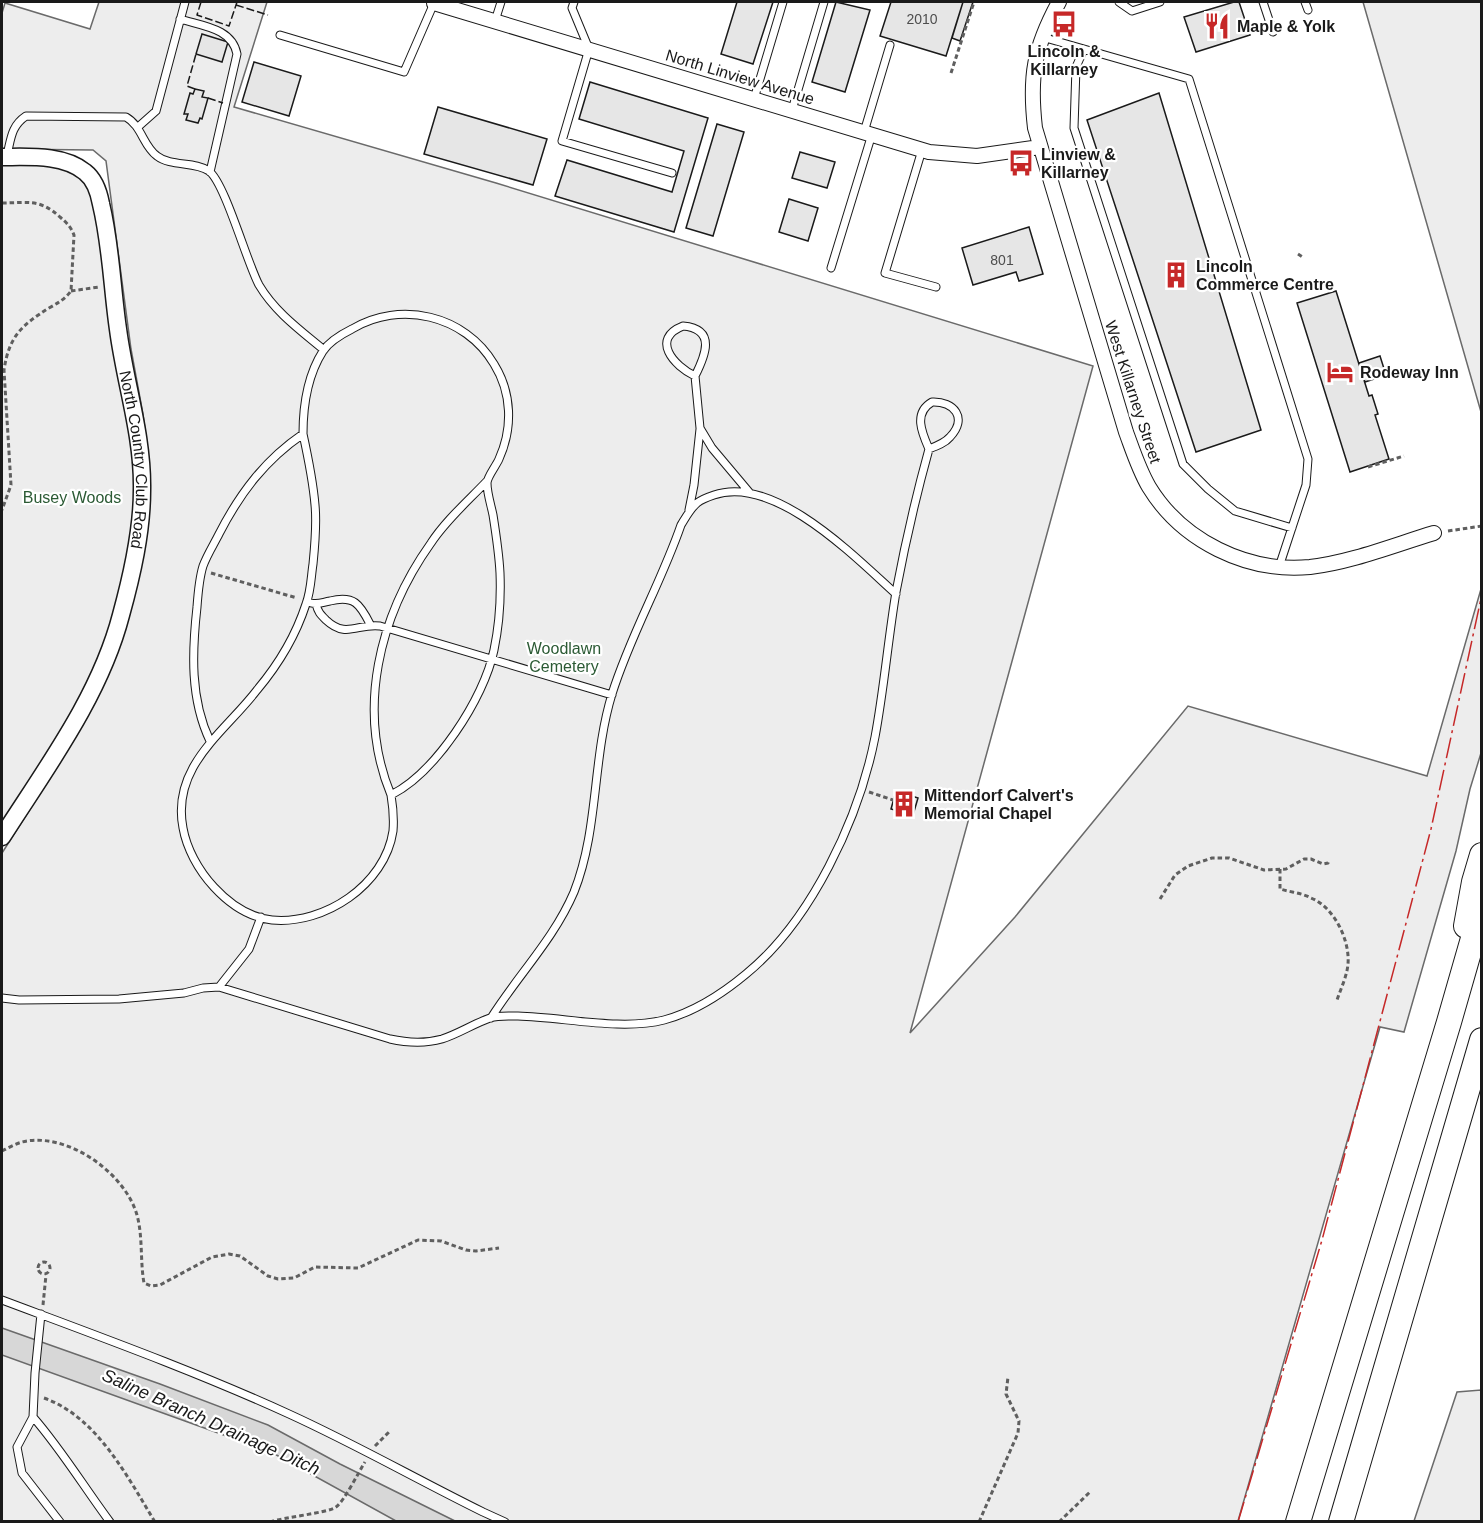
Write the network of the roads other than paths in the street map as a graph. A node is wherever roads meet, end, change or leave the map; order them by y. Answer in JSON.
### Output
{"nodes":[{"id":1,"x":185,"y":2,"type":"edge"},
{"id":2,"x":432,"y":2,"type":"edge"},
{"id":3,"x":501,"y":2,"type":"edge"},
{"id":4,"x":574,"y":2,"type":"edge"},
{"id":5,"x":783,"y":2,"type":"edge"},
{"id":6,"x":824,"y":2,"type":"edge"},
{"id":7,"x":1059,"y":2,"type":"edge"},
{"id":8,"x":1119,"y":2,"type":"edge"},
{"id":9,"x":1160,"y":2,"type":"edge"},
{"id":10,"x":1263,"y":2,"type":"edge"},
{"id":11,"x":1305,"y":2,"type":"edge"},
{"id":12,"x":1308,"y":10,"type":"dead end"},
{"id":13,"x":180,"y":19,"type":"junction"},
{"id":14,"x":495,"y":21,"type":"junction"},
{"id":15,"x":1273,"y":32,"type":"dead end"},
{"id":16,"x":280,"y":35,"type":"dead end"},
{"id":17,"x":1042,"y":37,"type":"junction"},
{"id":18,"x":890,"y":45,"type":"dead end"},
{"id":19,"x":589,"y":49,"type":"junction"},
{"id":20,"x":1084,"y":49,"type":"junction"},
{"id":21,"x":754,"y":99,"type":"junction"},
{"id":22,"x":792,"y":110,"type":"junction"},
{"id":23,"x":138,"y":127,"type":"junction"},
{"id":24,"x":868,"y":133,"type":"junction"},
{"id":25,"x":1040,"y":147,"type":"junction"},
{"id":26,"x":922,"y":150,"type":"junction"},
{"id":27,"x":4,"y":157,"type":"edge"},
{"id":28,"x":210,"y":172,"type":"junction"},
{"id":29,"x":672,"y":173,"type":"dead end"},
{"id":30,"x":831,"y":268,"type":"dead end"},
{"id":31,"x":936,"y":287,"type":"dead end"},
{"id":32,"x":324,"y":350,"type":"junction"},
{"id":33,"x":694,"y":376,"type":"junction"},
{"id":34,"x":700,"y":428,"type":"junction"},
{"id":35,"x":303,"y":434,"type":"junction"},
{"id":36,"x":929,"y":449,"type":"junction"},
{"id":37,"x":486,"y":481,"type":"junction"},
{"id":38,"x":749,"y":492,"type":"junction"},
{"id":39,"x":688,"y":512,"type":"junction"},
{"id":40,"x":1292,"y":528,"type":"junction"},
{"id":41,"x":1434,"y":532,"type":"road end"},
{"id":42,"x":1279,"y":567,"type":"junction"},
{"id":43,"x":896,"y":594,"type":"junction"},
{"id":44,"x":307,"y":602,"type":"junction"},
{"id":45,"x":316,"y":604,"type":"junction"},
{"id":46,"x":369,"y":624,"type":"junction"},
{"id":47,"x":387,"y":628,"type":"junction"},
{"id":48,"x":491,"y":659,"type":"junction"},
{"id":49,"x":612,"y":695,"type":"junction"},
{"id":50,"x":210,"y":741,"type":"junction"},
{"id":51,"x":391,"y":795,"type":"junction"},
{"id":52,"x":2,"y":837,"type":"edge"},
{"id":53,"x":1482,"y":855,"type":"edge"},
{"id":54,"x":1482,"y":907,"type":"edge"},
{"id":55,"x":261,"y":917,"type":"junction"},
{"id":56,"x":219,"y":987,"type":"junction"},
{"id":57,"x":2,"y":998,"type":"edge"},
{"id":58,"x":491,"y":1018,"type":"junction"},
{"id":59,"x":1449,"y":1022,"type":"junction"},
{"id":60,"x":1482,"y":1040,"type":"edge"},
{"id":61,"x":2,"y":1299,"type":"edge"},
{"id":62,"x":41,"y":1314,"type":"junction"},
{"id":63,"x":33,"y":1417,"type":"junction"},
{"id":64,"x":60,"y":1521,"type":"edge"},
{"id":65,"x":110,"y":1521,"type":"edge"},
{"id":66,"x":505,"y":1521,"type":"edge"},
{"id":67,"x":1298,"y":1521,"type":"edge"},
{"id":68,"x":1341,"y":1521,"type":"edge"}],
"edges":[{"from":1,"to":13,"type":"lane"},
{"from":2,"to":14,"type":"street","name":"North Linview Avenue"},
{"from":2,"to":16,"type":"lane"},
{"from":3,"to":14,"type":"lane"},
{"from":4,"to":19,"type":"lane"},
{"from":5,"to":21,"type":"lane"},
{"from":6,"to":22,"type":"lane"},
{"from":7,"to":17,"type":"street","name":"West Killarney Street"},
{"from":8,"to":9,"type":"lane"},
{"from":10,"to":15,"type":"lane"},
{"from":11,"to":12,"type":"lane"},
{"from":13,"to":23,"type":"lane"},
{"from":13,"to":28,"type":"lane"},
{"from":14,"to":19,"type":"street","name":"North Linview Avenue"},
{"from":17,"to":20,"type":"lane"},
{"from":17,"to":25,"type":"street","name":"West Killarney Street"},
{"from":18,"to":24,"type":"lane"},
{"from":19,"to":21,"type":"street","name":"North Linview Avenue"},
{"from":19,"to":29,"type":"lane"},
{"from":20,"to":40,"type":"lane"},
{"from":20,"to":40,"type":"lane"},
{"from":21,"to":22,"type":"street","name":"North Linview Avenue"},
{"from":22,"to":24,"type":"street","name":"North Linview Avenue"},
{"from":23,"to":27,"type":"lane"},
{"from":23,"to":28,"type":"lane"},
{"from":24,"to":26,"type":"street","name":"North Linview Avenue"},
{"from":24,"to":30,"type":"lane"},
{"from":25,"to":26,"type":"street","name":"North Linview Avenue"},
{"from":25,"to":42,"type":"street","name":"West Killarney Street"},
{"from":26,"to":31,"type":"lane"},
{"from":27,"to":52,"type":"street","name":"North Country Club Road"},
{"from":28,"to":32,"type":"lane"},
{"from":32,"to":35,"type":"lane"},
{"from":32,"to":37,"type":"lane"},
{"from":33,"to":33,"type":"lane"},
{"from":33,"to":34,"type":"lane"},
{"from":34,"to":38,"type":"lane"},
{"from":34,"to":39,"type":"lane"},
{"from":35,"to":44,"type":"lane"},
{"from":35,"to":50,"type":"lane"},
{"from":36,"to":36,"type":"lane"},
{"from":36,"to":43,"type":"lane"},
{"from":37,"to":47,"type":"lane"},
{"from":37,"to":48,"type":"lane"},
{"from":38,"to":39,"type":"lane"},
{"from":38,"to":43,"type":"lane"},
{"from":39,"to":49,"type":"lane"},
{"from":40,"to":42,"type":"lane"},
{"from":41,"to":42,"type":"street","name":"West Killarney Street"},
{"from":43,"to":58,"type":"lane"},
{"from":44,"to":45,"type":"lane"},
{"from":44,"to":50,"type":"lane"},
{"from":45,"to":46,"type":"lane"},
{"from":45,"to":46,"type":"lane"},
{"from":46,"to":47,"type":"lane"},
{"from":47,"to":48,"type":"lane"},
{"from":47,"to":51,"type":"lane"},
{"from":48,"to":49,"type":"lane"},
{"from":48,"to":51,"type":"lane"},
{"from":49,"to":58,"type":"lane"},
{"from":50,"to":55,"type":"lane"},
{"from":51,"to":55,"type":"lane"},
{"from":53,"to":59,"type":"highway"},
{"from":54,"to":59,"type":"highway"},
{"from":55,"to":56,"type":"lane"},
{"from":56,"to":57,"type":"lane"},
{"from":56,"to":58,"type":"lane"},
{"from":59,"to":67,"type":"highway"},
{"from":60,"to":68,"type":"highway"},
{"from":61,"to":62,"type":"lane"},
{"from":62,"to":63,"type":"lane"},
{"from":62,"to":66,"type":"lane"},
{"from":63,"to":64,"type":"lane"},
{"from":63,"to":65,"type":"lane"}]}
